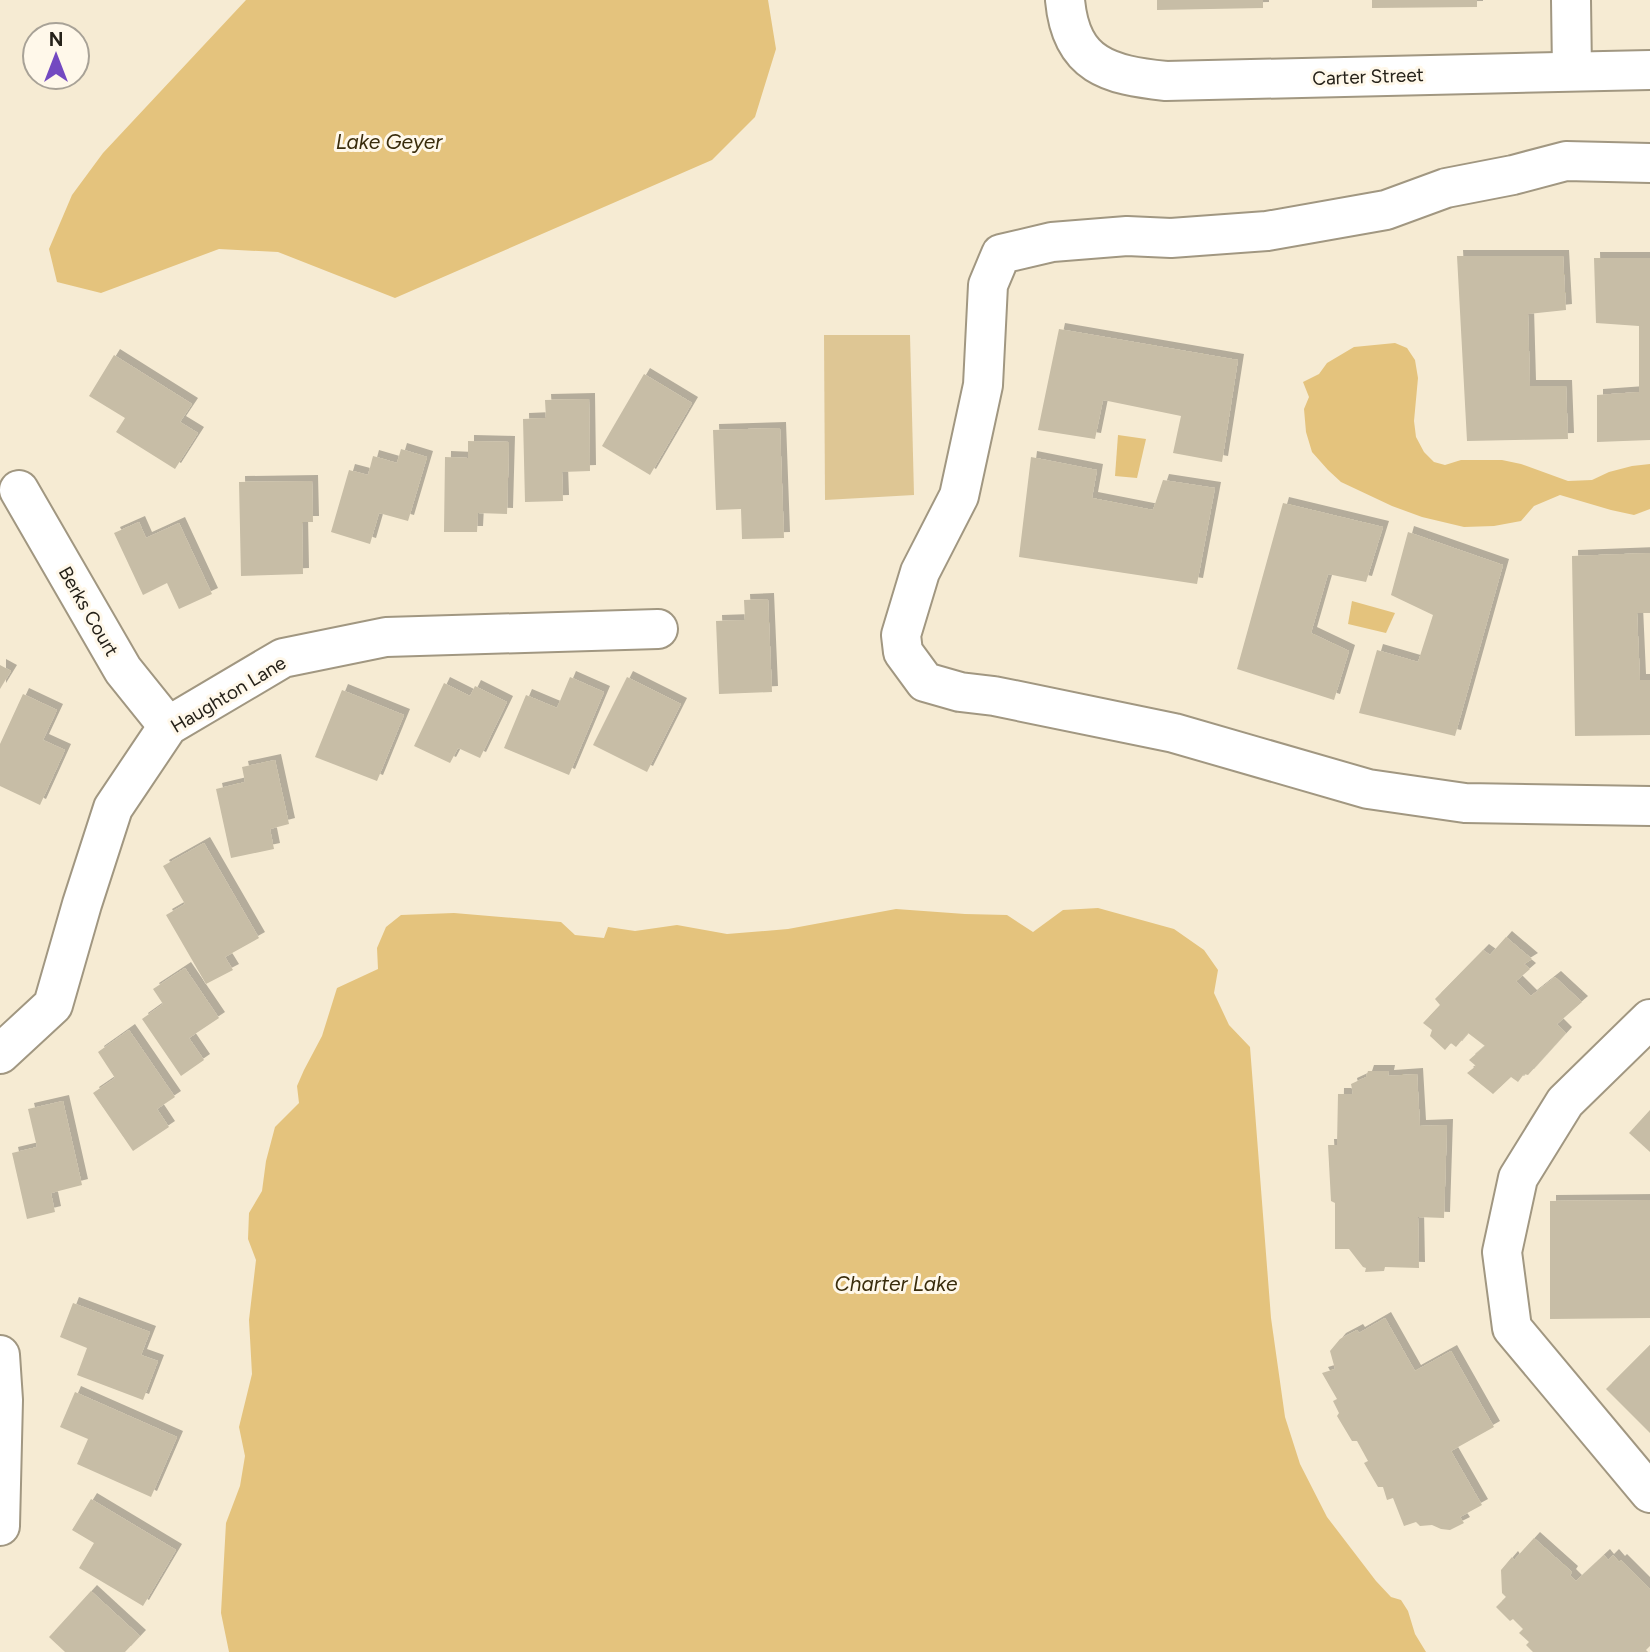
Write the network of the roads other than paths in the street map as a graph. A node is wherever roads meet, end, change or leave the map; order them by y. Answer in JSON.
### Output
{"nodes":[{"id":1,"x":1065,"y":0,"type":"edge"},
{"id":2,"x":1572,"y":0,"type":"edge"},
{"id":3,"x":1650,"y":69,"type":"edge"},
{"id":4,"x":1572,"y":70,"type":"junction"},
{"id":5,"x":1650,"y":163,"type":"edge"},
{"id":6,"x":19,"y":490,"type":"dead end"},
{"id":7,"x":658,"y":629,"type":"dead end"},
{"id":8,"x":168,"y":726,"type":"junction"},
{"id":9,"x":1650,"y":806,"type":"edge"},
{"id":10,"x":1650,"y":1019,"type":"edge"},
{"id":11,"x":0,"y":1054,"type":"edge"},
{"id":12,"x":0,"y":1354,"type":"edge"},
{"id":13,"x":1650,"y":1493,"type":"edge"},
{"id":14,"x":0,"y":1526,"type":"edge"}],
"edges":[{"from":1,"to":4,"type":"street","name":"Carter Street"},
{"from":2,"to":4,"type":"street"},
{"from":3,"to":4,"type":"street","name":"Carter Street"},
{"from":5,"to":9,"type":"street"},
{"from":6,"to":8,"type":"street","name":"Berks Court"},
{"from":7,"to":8,"type":"street","name":"Haughton Lane"},
{"from":8,"to":11,"type":"street","name":"Haughton Lane"},
{"from":10,"to":13,"type":"street"},
{"from":12,"to":14,"type":"street"}]}
